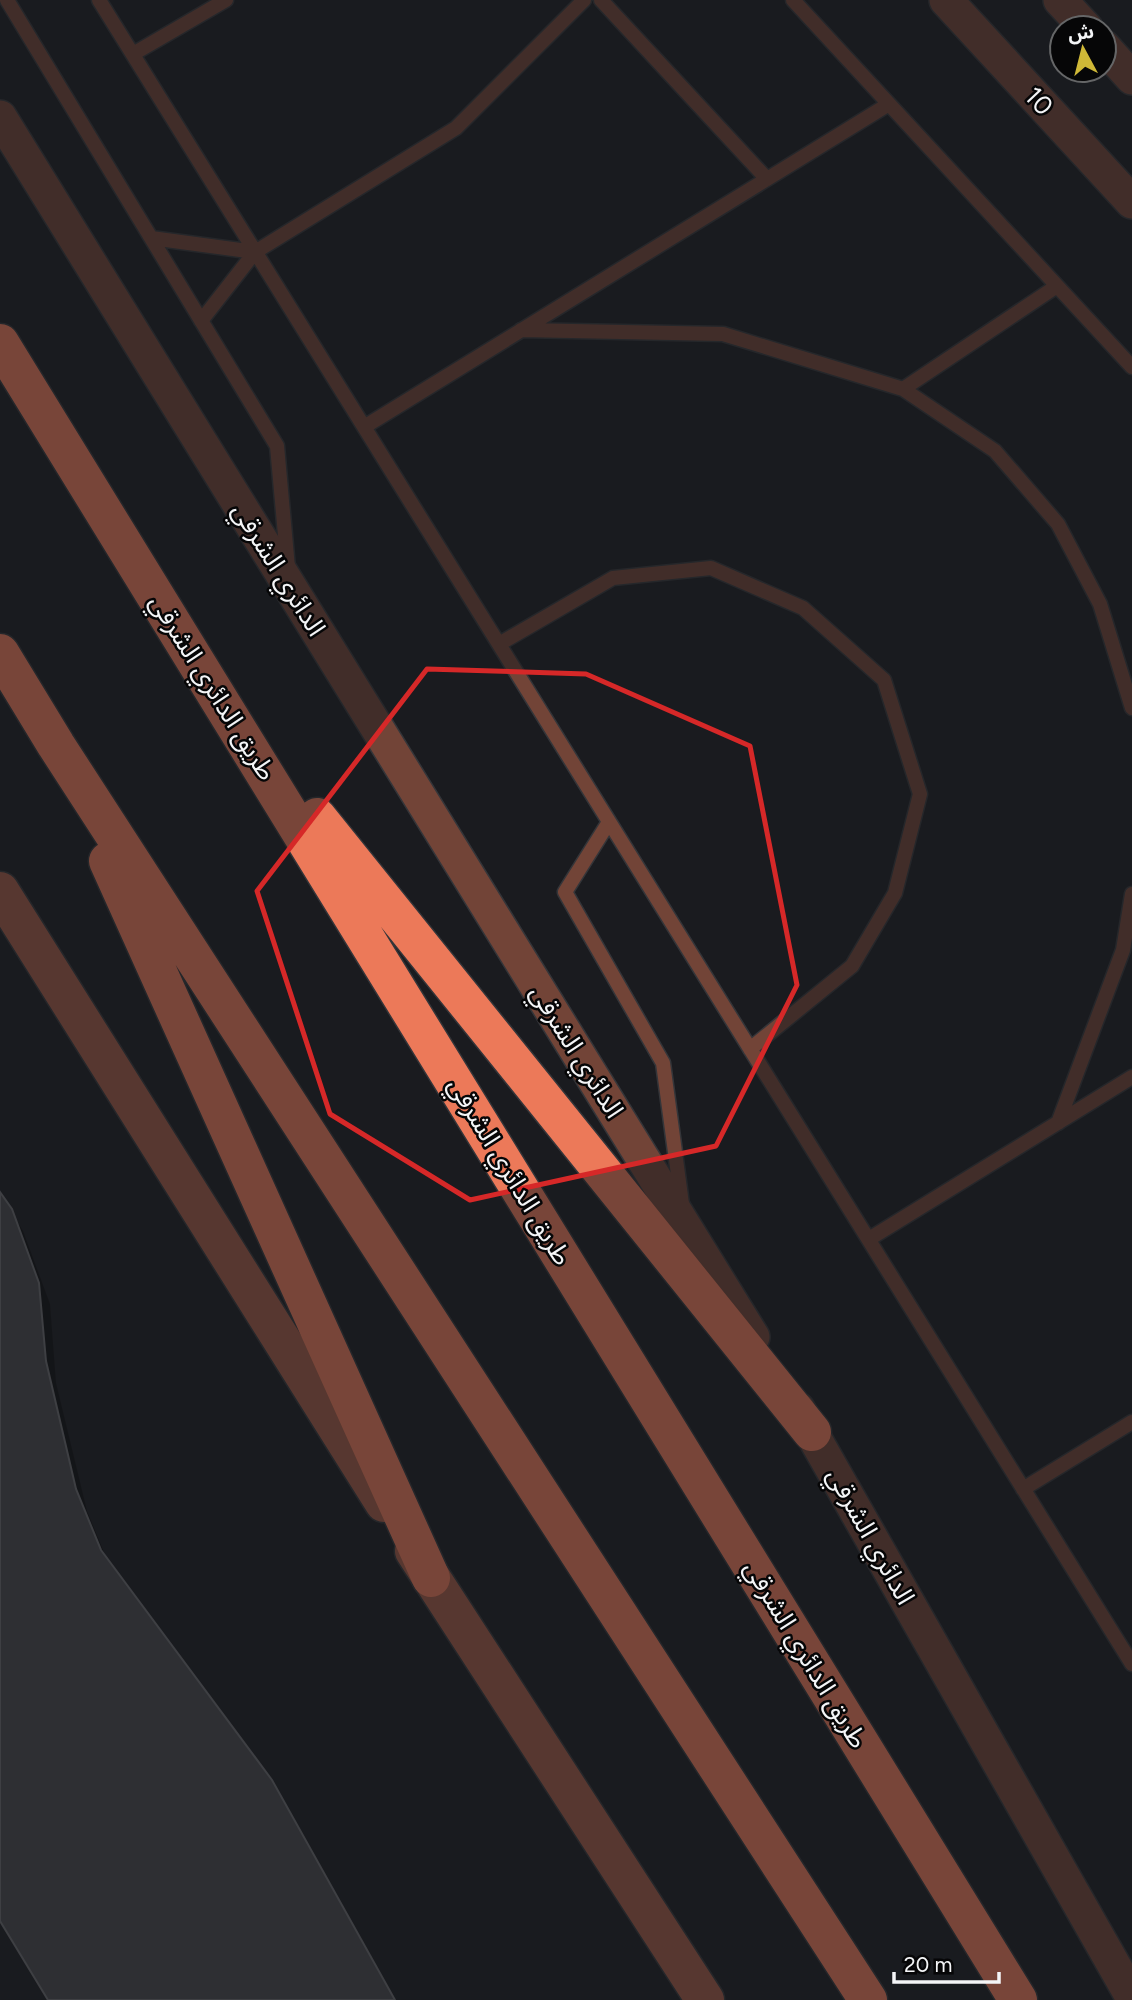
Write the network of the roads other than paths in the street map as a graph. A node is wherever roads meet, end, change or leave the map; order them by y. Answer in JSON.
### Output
{"nodes":[{"id":1,"x":7,"y":0,"type":"edge"},
{"id":2,"x":99,"y":0,"type":"edge"},
{"id":3,"x":226,"y":0,"type":"edge"},
{"id":4,"x":584,"y":0,"type":"edge"},
{"id":5,"x":601,"y":0,"type":"edge"},
{"id":6,"x":793,"y":0,"type":"edge"},
{"id":7,"x":946,"y":0,"type":"edge"},
{"id":8,"x":1060,"y":0,"type":"edge"},
{"id":9,"x":1073,"y":14,"type":"edge"},
{"id":10,"x":133,"y":54,"type":"junction"},
{"id":11,"x":1118,"y":62,"type":"edge"},
{"id":12,"x":1132,"y":78,"type":"edge"},
{"id":13,"x":889,"y":104,"type":"junction"},
{"id":14,"x":0,"y":117,"type":"edge"},
{"id":15,"x":767,"y":179,"type":"junction"},
{"id":16,"x":1132,"y":202,"type":"edge"},
{"id":17,"x":151,"y":238,"type":"junction"},
{"id":18,"x":255,"y":252,"type":"junction"},
{"id":19,"x":1057,"y":286,"type":"junction"},
{"id":20,"x":201,"y":321,"type":"junction"},
{"id":21,"x":521,"y":331,"type":"junction"},
{"id":22,"x":0,"y":343,"type":"edge"},
{"id":23,"x":1132,"y":367,"type":"edge"},
{"id":24,"x":903,"y":389,"type":"junction"},
{"id":25,"x":364,"y":427,"type":"junction"},
{"id":26,"x":290,"y":587,"type":"junction"},
{"id":27,"x":499,"y":644,"type":"junction"},
{"id":28,"x":0,"y":653,"type":"edge"},
{"id":29,"x":218,"y":693,"type":"junction"},
{"id":30,"x":1132,"y":708,"type":"edge"},
{"id":31,"x":56,"y":744,"type":"junction"},
{"id":32,"x":609,"y":822,"type":"junction"},
{"id":33,"x":0,"y":891,"type":"edge"},
{"id":34,"x":1132,"y":894,"type":"edge"},
{"id":35,"x":750,"y":1049,"type":"junction"},
{"id":36,"x":1132,"y":1077,"type":"edge"},
{"id":37,"x":1058,"y":1123,"type":"junction"},
{"id":38,"x":685,"y":1226,"type":"junction"},
{"id":39,"x":869,"y":1239,"type":"junction"},
{"id":40,"x":1132,"y":1422,"type":"edge"},
{"id":41,"x":812,"y":1432,"type":"junction"},
{"id":42,"x":1023,"y":1489,"type":"junction"},
{"id":43,"x":431,"y":1577,"type":"junction"},
{"id":44,"x":1132,"y":1664,"type":"edge"},
{"id":45,"x":1132,"y":1997,"type":"edge"},
{"id":46,"x":705,"y":2000,"type":"edge"},
{"id":47,"x":868,"y":2000,"type":"edge"},
{"id":48,"x":1018,"y":2000,"type":"edge"}],
"edges":[{"from":1,"to":17,"type":"lane"},
{"from":2,"to":10,"type":"lane"},
{"from":3,"to":10,"type":"lane"},
{"from":4,"to":18,"type":"lane"},
{"from":5,"to":15,"type":"lane"},
{"from":6,"to":13,"type":"lane"},
{"from":7,"to":16,"type":"street","name":"10"},
{"from":8,"to":9,"type":"street"},
{"from":10,"to":18,"type":"lane"},
{"from":11,"to":12,"type":"street"},
{"from":13,"to":15,"type":"lane"},
{"from":13,"to":19,"type":"lane"},
{"from":14,"to":26,"type":"street","name":"الدائري الشرقي"},
{"from":15,"to":21,"type":"lane"},
{"from":17,"to":18,"type":"lane"},
{"from":17,"to":20,"type":"lane"},
{"from":18,"to":20,"type":"lane"},
{"from":18,"to":25,"type":"lane"},
{"from":19,"to":23,"type":"lane"},
{"from":19,"to":24,"type":"lane"},
{"from":20,"to":26,"type":"lane"},
{"from":21,"to":24,"type":"lane"},
{"from":21,"to":25,"type":"lane"},
{"from":22,"to":29,"type":"highway","name":"طريق الدائري الشرقي"},
{"from":24,"to":30,"type":"lane"},
{"from":25,"to":27,"type":"lane"},
{"from":26,"to":38,"type":"street","name":"الدائري الشرقي"},
{"from":27,"to":32,"type":"lane"},
{"from":27,"to":35,"type":"lane"},
{"from":28,"to":31,"type":"highway"},
{"from":29,"to":41,"type":"highway"},
{"from":29,"to":48,"type":"highway","name":"طريق الدائري الشرقي"},
{"from":31,"to":43,"type":"highway"},
{"from":31,"to":47,"type":"highway"},
{"from":32,"to":35,"type":"lane"},
{"from":32,"to":38,"type":"lane"},
{"from":33,"to":43,"type":"main road"},
{"from":34,"to":37,"type":"lane"},
{"from":35,"to":39,"type":"lane"},
{"from":36,"to":37,"type":"lane"},
{"from":37,"to":39,"type":"lane"},
{"from":38,"to":41,"type":"street","name":"الدائري الشرقي"},
{"from":39,"to":42,"type":"lane"},
{"from":40,"to":42,"type":"lane"},
{"from":41,"to":45,"type":"street","name":"الدائري الشرقي"},
{"from":42,"to":44,"type":"lane"},
{"from":43,"to":46,"type":"main road"}]}
